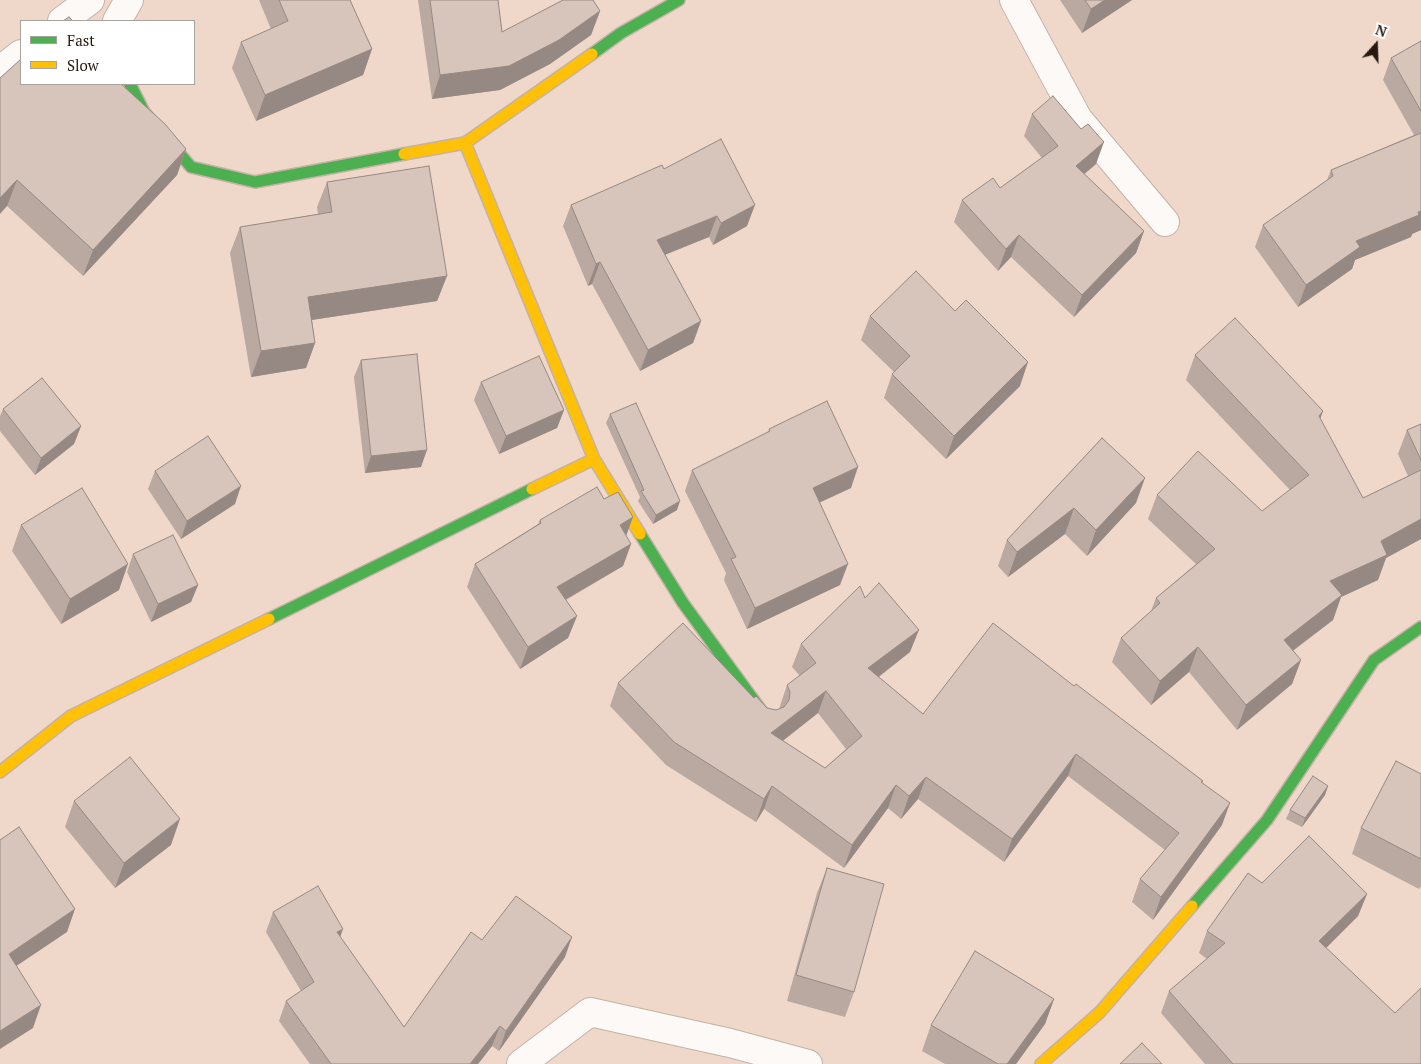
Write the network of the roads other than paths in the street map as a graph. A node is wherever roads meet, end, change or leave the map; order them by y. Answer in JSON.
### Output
{"nodes":[{"id":1,"x":90,"y":0,"type":"edge"},
{"id":2,"x":129,"y":0,"type":"edge"},
{"id":3,"x":679,"y":0,"type":"edge"},
{"id":4,"x":1014,"y":0,"type":"edge"},
{"id":5,"x":63,"y":20,"type":"edge"},
{"id":6,"x":118,"y":20,"type":"edge"},
{"id":7,"x":20,"y":55,"type":"edge"},
{"id":8,"x":0,"y":70,"type":"edge"},
{"id":9,"x":130,"y":85,"type":"edge"},
{"id":10,"x":465,"y":143,"type":"junction"},
{"id":11,"x":1165,"y":222,"type":"dead end"},
{"id":12,"x":594,"y":459,"type":"junction"},
{"id":13,"x":1421,"y":627,"type":"edge"},
{"id":14,"x":766,"y":716,"type":"edge"},
{"id":15,"x":0,"y":772,"type":"edge"},
{"id":16,"x":521,"y":1064,"type":"edge"},
{"id":17,"x":808,"y":1064,"type":"edge"},
{"id":18,"x":1041,"y":1064,"type":"edge"}],
"edges":[{"from":1,"to":5,"type":"street"},
{"from":2,"to":6,"type":"street"},
{"from":3,"to":10,"type":"street"},
{"from":4,"to":11,"type":"street"},
{"from":7,"to":8,"type":"street"},
{"from":9,"to":10,"type":"street"},
{"from":10,"to":12,"type":"street"},
{"from":12,"to":14,"type":"street"},
{"from":12,"to":15,"type":"street"},
{"from":13,"to":18,"type":"street"},
{"from":16,"to":17,"type":"street"}]}
